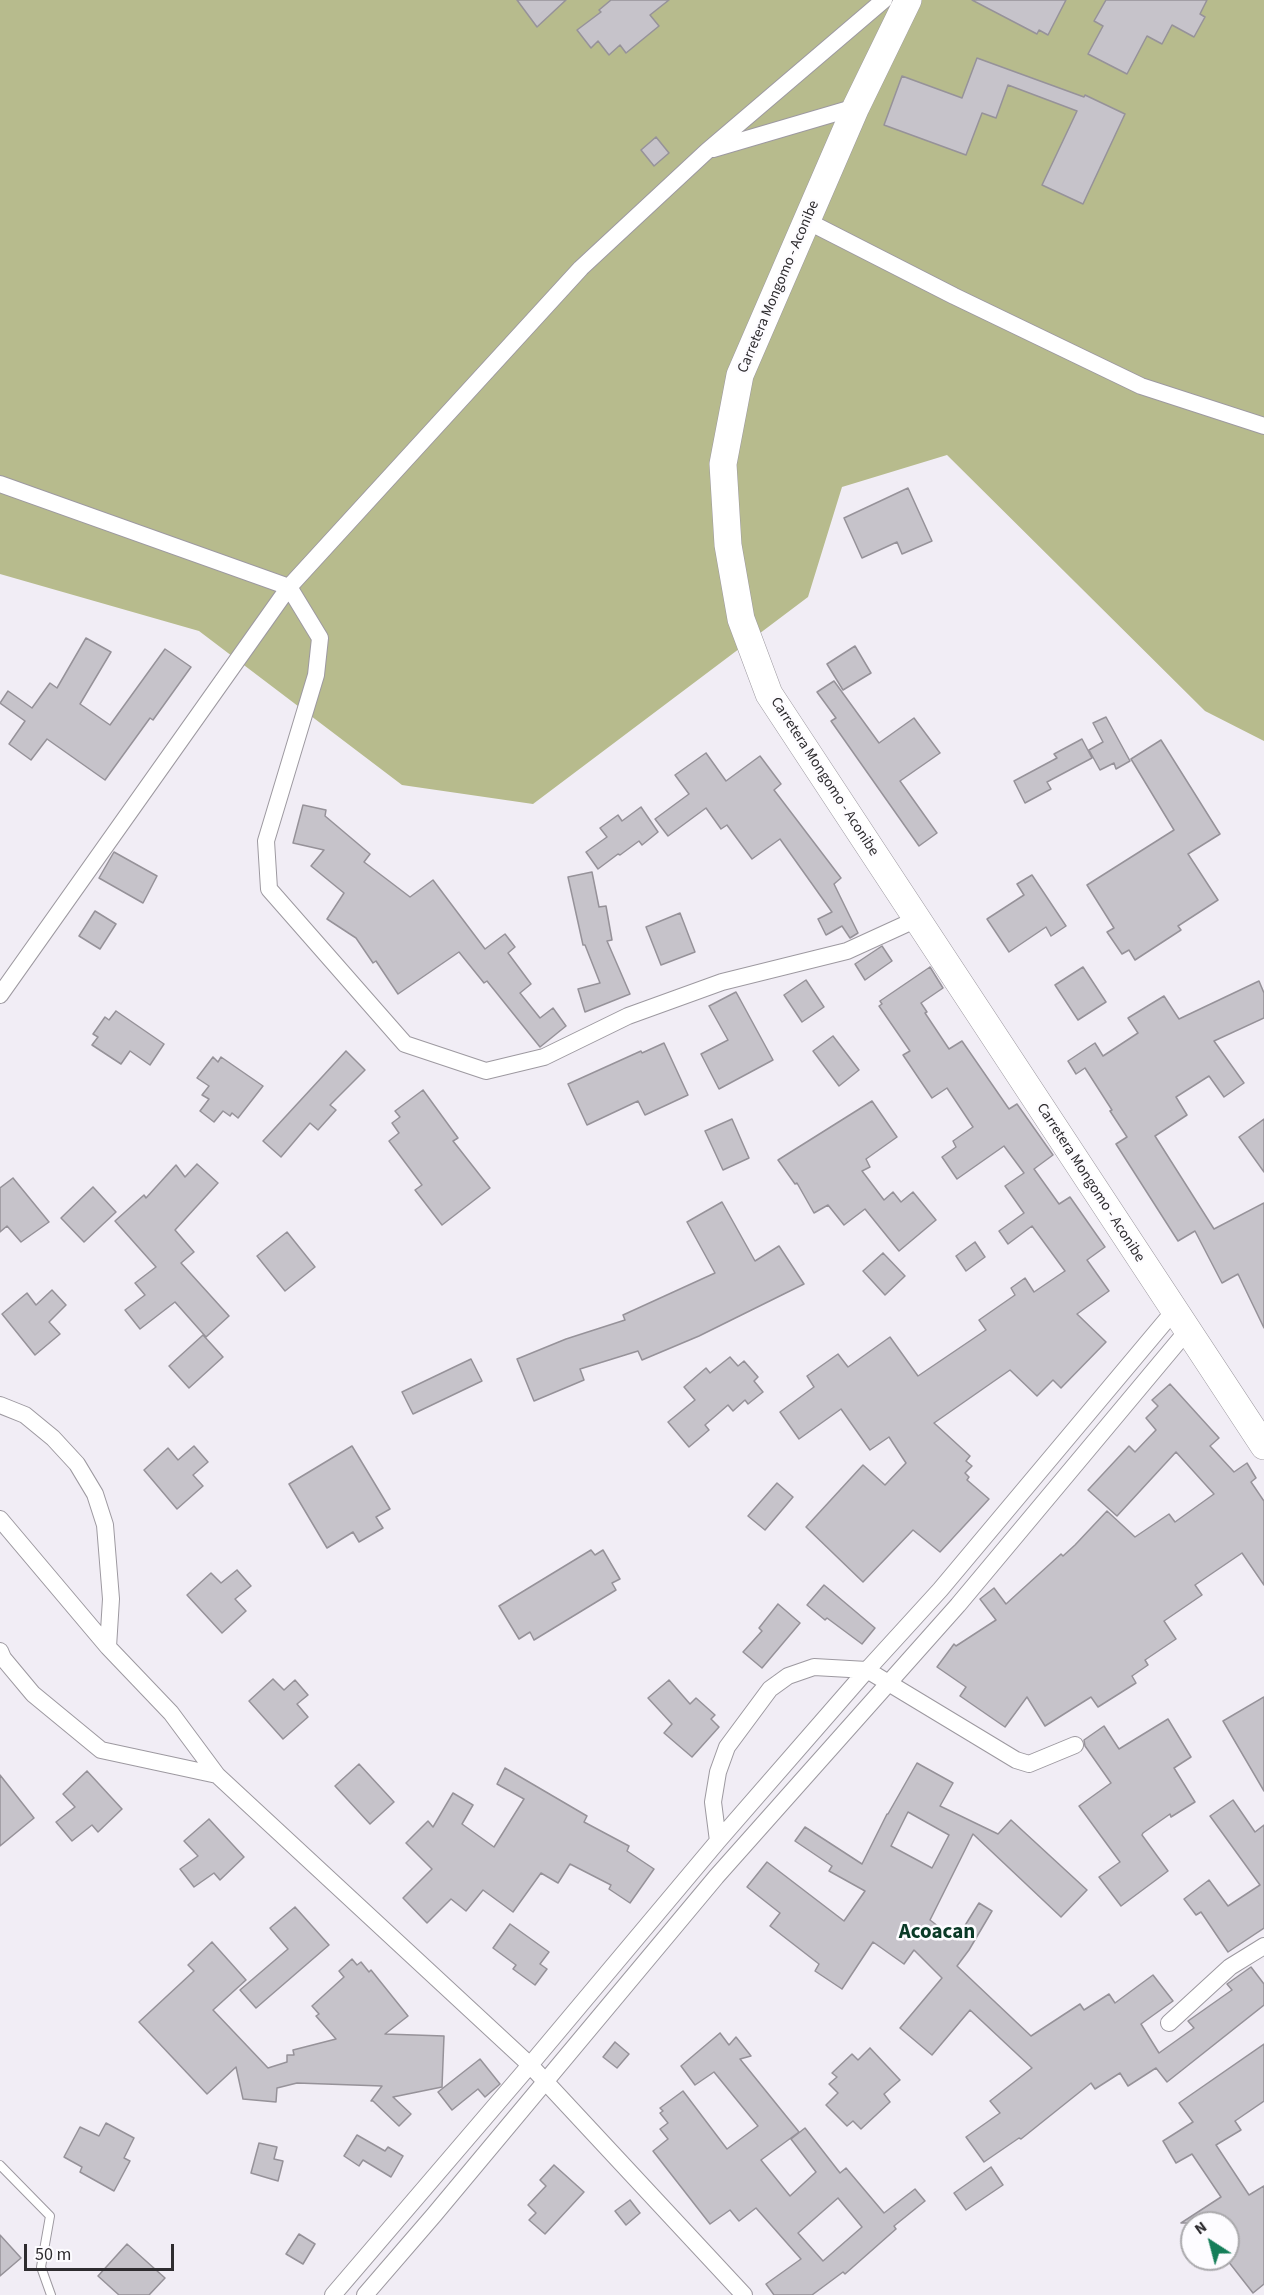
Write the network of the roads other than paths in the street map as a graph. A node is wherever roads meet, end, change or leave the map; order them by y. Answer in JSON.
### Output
{"nodes":[{"id":1,"x":884,"y":0,"type":"edge"},
{"id":2,"x":908,"y":0,"type":"edge"},
{"id":3,"x":856,"y":107,"type":"junction"},
{"id":4,"x":707,"y":151,"type":"junction"},
{"id":5,"x":807,"y":221,"type":"junction"},
{"id":6,"x":1264,"y":426,"type":"edge"},
{"id":7,"x":0,"y":484,"type":"edge"},
{"id":8,"x":289,"y":587,"type":"junction"},
{"id":9,"x":917,"y":919,"type":"junction"},
{"id":10,"x":0,"y":995,"type":"edge"},
{"id":11,"x":1181,"y":1321,"type":"junction"},
{"id":12,"x":0,"y":1405,"type":"edge"},
{"id":13,"x":1264,"y":1446,"type":"edge"},
{"id":14,"x":0,"y":1519,"type":"edge"},
{"id":15,"x":108,"y":1647,"type":"junction"},
{"id":16,"x":0,"y":1651,"type":"edge"},
{"id":17,"x":867,"y":1670,"type":"junction"},
{"id":18,"x":889,"y":1682,"type":"junction"},
{"id":19,"x":1075,"y":1745,"type":"dead end"},
{"id":20,"x":217,"y":1775,"type":"junction"},
{"id":21,"x":718,"y":1841,"type":"junction"},
{"id":22,"x":1264,"y":1946,"type":"edge"},
{"id":23,"x":1169,"y":2023,"type":"dead end"},
{"id":24,"x":530,"y":2065,"type":"junction"},
{"id":25,"x":545,"y":2080,"type":"junction"},
{"id":26,"x":0,"y":2166,"type":"edge"},
{"id":27,"x":51,"y":2295,"type":"edge"},
{"id":28,"x":333,"y":2295,"type":"edge"},
{"id":29,"x":365,"y":2295,"type":"edge"},
{"id":30,"x":744,"y":2295,"type":"edge"}],
"edges":[{"from":1,"to":4,"type":"street"},
{"from":2,"to":3,"type":"main road","name":"Carretera Mongomo - Aconibe"},
{"from":3,"to":4,"type":"street"},
{"from":3,"to":5,"type":"main road","name":"Carretera Mongomo - Aconibe"},
{"from":4,"to":8,"type":"street"},
{"from":5,"to":6,"type":"street"},
{"from":5,"to":9,"type":"main road","name":"Carretera Mongomo - Aconibe"},
{"from":7,"to":8,"type":"street"},
{"from":8,"to":9,"type":"street"},
{"from":8,"to":10,"type":"street"},
{"from":9,"to":11,"type":"main road","name":"Carretera Mongomo - Aconibe"},
{"from":11,"to":13,"type":"main road","name":"Carretera Mongomo - Aconibe"},
{"from":11,"to":17,"type":"street"},
{"from":11,"to":18,"type":"street"},
{"from":12,"to":15,"type":"street"},
{"from":14,"to":15,"type":"street"},
{"from":15,"to":20,"type":"street"},
{"from":16,"to":20,"type":"street"},
{"from":17,"to":18,"type":"street"},
{"from":17,"to":21,"type":"street"},
{"from":17,"to":21,"type":"street"},
{"from":18,"to":19,"type":"street"},
{"from":18,"to":25,"type":"street"},
{"from":20,"to":24,"type":"street"},
{"from":21,"to":24,"type":"street"},
{"from":22,"to":23,"type":"street"},
{"from":24,"to":25,"type":"street"},
{"from":24,"to":28,"type":"street"},
{"from":25,"to":29,"type":"street"},
{"from":25,"to":30,"type":"street"},
{"from":26,"to":27,"type":"lane"}]}
